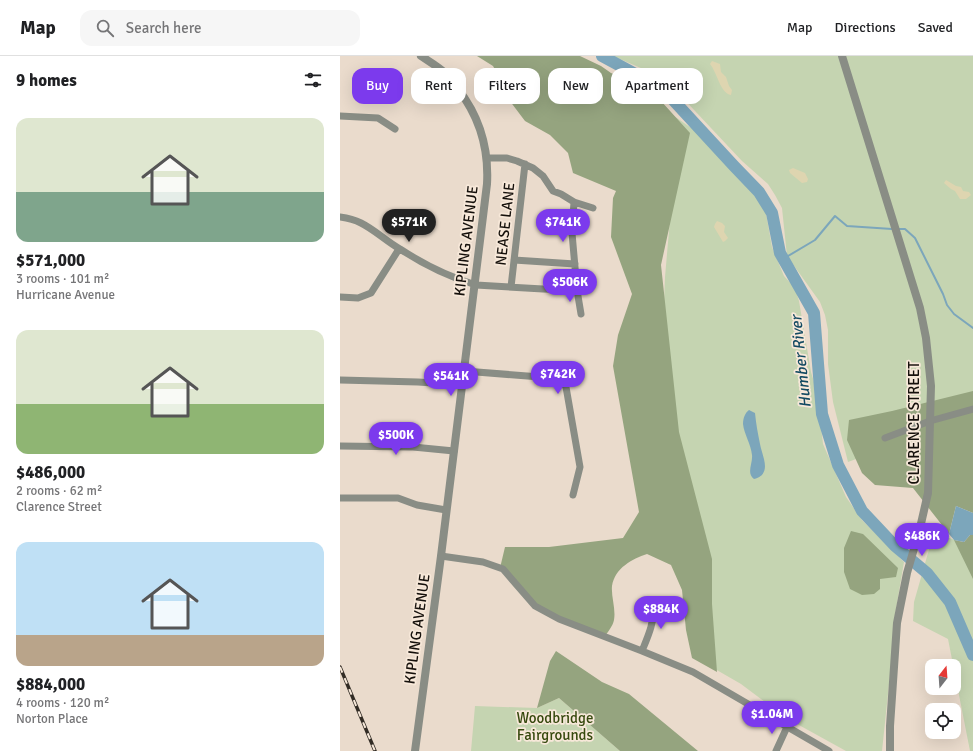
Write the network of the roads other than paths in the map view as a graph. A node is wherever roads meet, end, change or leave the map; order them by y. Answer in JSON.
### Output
{"nodes":[{"id":1,"x":421,"y":56,"type":"edge"},
{"id":2,"x":842,"y":56,"type":"edge"},
{"id":3,"x":340,"y":116,"type":"edge"},
{"id":4,"x":395,"y":129,"type":"dead end"},
{"id":5,"x":487,"y":158,"type":"junction"},
{"id":6,"x":525,"y":164,"type":"junction"},
{"id":7,"x":574,"y":202,"type":"junction"},
{"id":8,"x":593,"y":208,"type":"dead end"},
{"id":9,"x":340,"y":217,"type":"edge"},
{"id":10,"x":399,"y":249,"type":"junction"},
{"id":11,"x":514,"y":260,"type":"junction"},
{"id":12,"x":575,"y":264,"type":"junction"},
{"id":13,"x":476,"y":285,"type":"junction"},
{"id":14,"x":511,"y":287,"type":"junction"},
{"id":15,"x":577,"y":290,"type":"junction"},
{"id":16,"x":340,"y":298,"type":"edge"},
{"id":17,"x":581,"y":314,"type":"dead end"},
{"id":18,"x":464,"y":371,"type":"junction"},
{"id":19,"x":340,"y":380,"type":"edge"},
{"id":20,"x":462,"y":385,"type":"junction"},
{"id":21,"x":973,"y":409,"type":"edge"},
{"id":22,"x":930,"y":421,"type":"junction"},
{"id":23,"x":885,"y":438,"type":"dead end"},
{"id":24,"x":340,"y":446,"type":"edge"},
{"id":25,"x":454,"y":452,"type":"junction"},
{"id":26,"x":574,"y":495,"type":"dead end"},
{"id":27,"x":340,"y":498,"type":"edge"},
{"id":28,"x":446,"y":510,"type":"junction"},
{"id":29,"x":441,"y":556,"type":"junction"},
{"id":30,"x":654,"y":604,"type":"dead end"},
{"id":31,"x":642,"y":651,"type":"junction"},
{"id":32,"x":787,"y":727,"type":"junction"},
{"id":33,"x":414,"y":751,"type":"edge"},
{"id":34,"x":776,"y":751,"type":"edge"},
{"id":35,"x":829,"y":751,"type":"edge"},
{"id":36,"x":890,"y":751,"type":"edge"}],
"edges":[{"from":1,"to":5,"type":"street","name":"KIPLING AVENUE"},
{"from":2,"to":22,"type":"street","name":"CLARENCE STREET"},
{"from":3,"to":4,"type":"street"},
{"from":5,"to":6,"type":"street"},
{"from":5,"to":13,"type":"street","name":"KIPLING AVENUE"},
{"from":6,"to":7,"type":"street"},
{"from":6,"to":11,"type":"street","name":"NEASE LANE"},
{"from":7,"to":8,"type":"street"},
{"from":7,"to":12,"type":"street"},
{"from":9,"to":10,"type":"street"},
{"from":10,"to":13,"type":"street"},
{"from":10,"to":16,"type":"street"},
{"from":11,"to":12,"type":"street"},
{"from":11,"to":14,"type":"street","name":"NEASE LANE"},
{"from":12,"to":15,"type":"street"},
{"from":13,"to":14,"type":"street"},
{"from":13,"to":18,"type":"street","name":"KIPLING AVENUE"},
{"from":14,"to":15,"type":"street"},
{"from":15,"to":17,"type":"street"},
{"from":18,"to":20,"type":"street","name":"KIPLING AVENUE"},
{"from":18,"to":26,"type":"street"},
{"from":19,"to":20,"type":"street"},
{"from":20,"to":25,"type":"street","name":"KIPLING AVENUE"},
{"from":21,"to":22,"type":"street"},
{"from":22,"to":23,"type":"street"},
{"from":22,"to":36,"type":"street","name":"CLARENCE STREET"},
{"from":24,"to":25,"type":"street"},
{"from":25,"to":28,"type":"street","name":"KIPLING AVENUE"},
{"from":27,"to":28,"type":"street"},
{"from":28,"to":29,"type":"street","name":"KIPLING AVENUE"},
{"from":29,"to":31,"type":"street"},
{"from":29,"to":33,"type":"street","name":"KIPLING AVENUE"},
{"from":30,"to":31,"type":"street"},
{"from":31,"to":32,"type":"street"},
{"from":32,"to":34,"type":"street"},
{"from":32,"to":35,"type":"street"}]}
